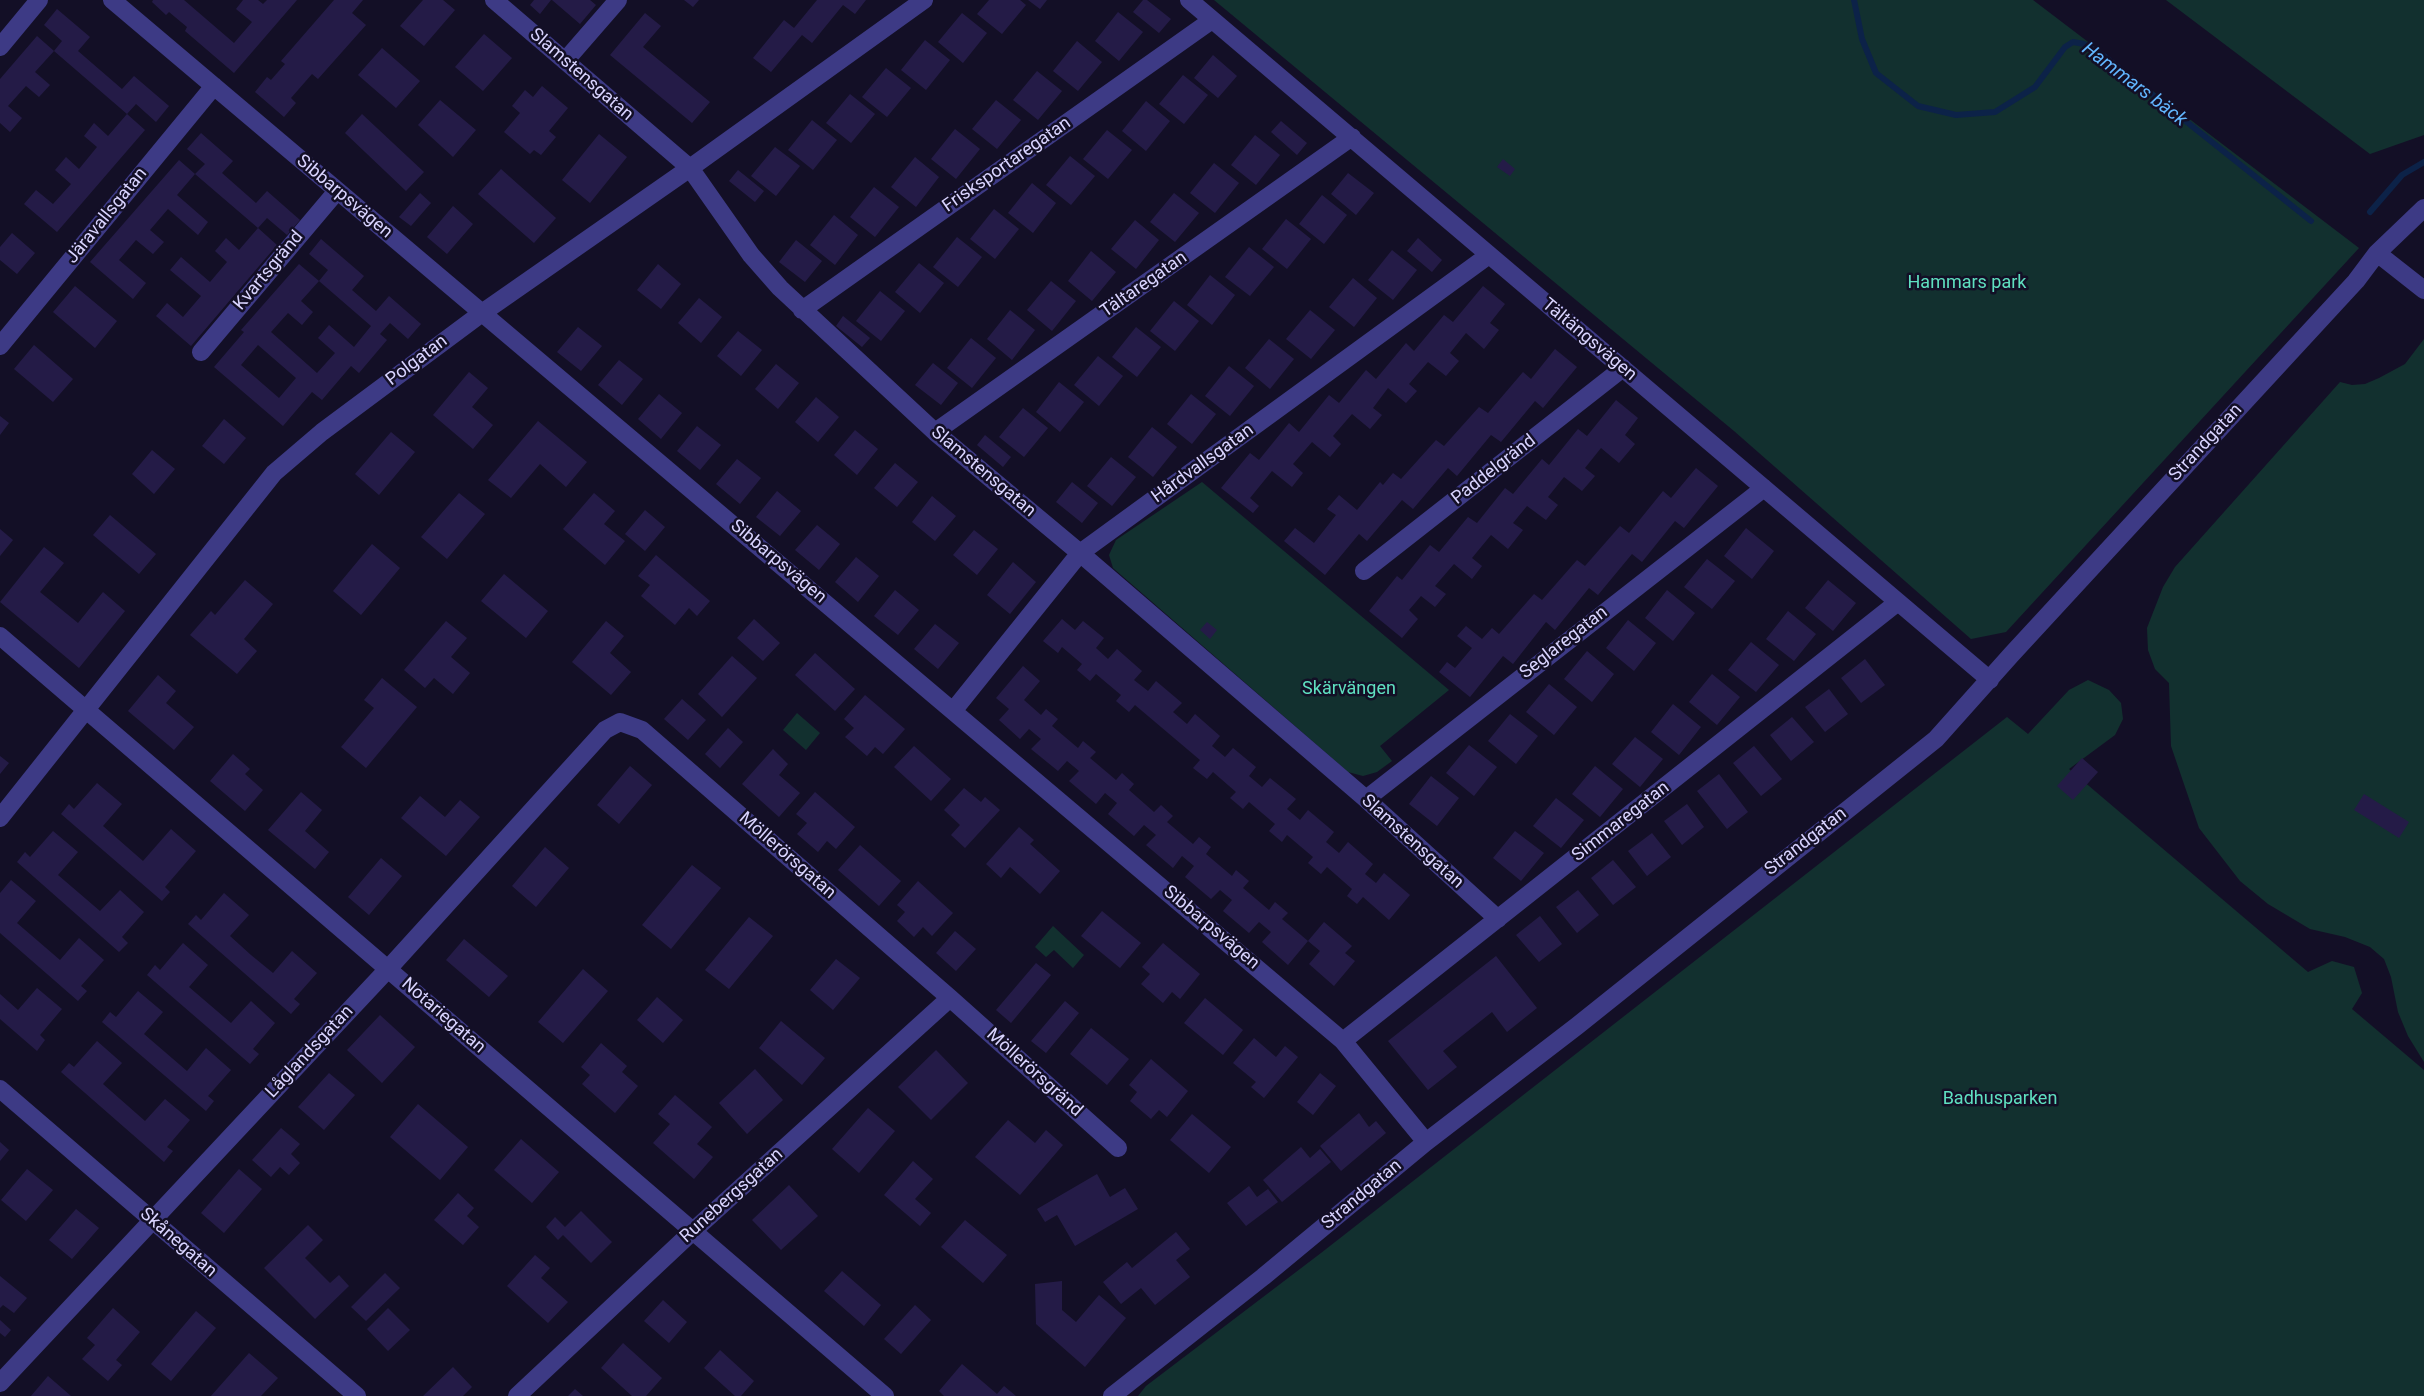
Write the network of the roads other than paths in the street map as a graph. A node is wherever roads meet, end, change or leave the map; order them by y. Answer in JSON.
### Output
{"nodes":[{"id":1,"x":38,"y":0,"type":"edge"},
{"id":2,"x":112,"y":0,"type":"edge"},
{"id":3,"x":494,"y":0,"type":"edge"},
{"id":4,"x":618,"y":0,"type":"edge"},
{"id":5,"x":925,"y":0,"type":"edge"},
{"id":6,"x":1189,"y":0,"type":"edge"},
{"id":7,"x":1212,"y":20,"type":"junction"},
{"id":8,"x":0,"y":47,"type":"edge"},
{"id":9,"x":565,"y":61,"type":"junction"},
{"id":10,"x":214,"y":86,"type":"junction"},
{"id":11,"x":1352,"y":137,"type":"junction"},
{"id":12,"x":690,"y":168,"type":"junction"},
{"id":13,"x":337,"y":191,"type":"junction"},
{"id":14,"x":2424,"y":208,"type":"edge"},
{"id":15,"x":2377,"y":253,"type":"junction"},
{"id":16,"x":1489,"y":255,"type":"junction"},
{"id":17,"x":2424,"y":290,"type":"edge"},
{"id":18,"x":802,"y":310,"type":"junction"},
{"id":19,"x":482,"y":313,"type":"junction"},
{"id":20,"x":0,"y":346,"type":"edge"},
{"id":21,"x":201,"y":352,"type":"dead end"},
{"id":22,"x":1623,"y":368,"type":"junction"},
{"id":23,"x":935,"y":432,"type":"junction"},
{"id":24,"x":1764,"y":488,"type":"junction"},
{"id":25,"x":1080,"y":553,"type":"junction"},
{"id":26,"x":1364,"y":571,"type":"dead end"},
{"id":27,"x":1898,"y":602,"type":"junction"},
{"id":28,"x":0,"y":636,"type":"edge"},
{"id":29,"x":1990,"y":680,"type":"junction"},
{"id":30,"x":86,"y":710,"type":"junction"},
{"id":31,"x":953,"y":711,"type":"junction"},
{"id":32,"x":620,"y":722,"type":"joint"},
{"id":33,"x":1366,"y":799,"type":"junction"},
{"id":34,"x":0,"y":818,"type":"edge"},
{"id":35,"x":1498,"y":919,"type":"junction"},
{"id":36,"x":388,"y":969,"type":"junction"},
{"id":37,"x":950,"y":998,"type":"junction"},
{"id":38,"x":1343,"y":1041,"type":"junction"},
{"id":39,"x":0,"y":1089,"type":"edge"},
{"id":40,"x":1426,"y":1142,"type":"junction"},
{"id":41,"x":1118,"y":1148,"type":"dead end"},
{"id":42,"x":152,"y":1220,"type":"junction"},
{"id":43,"x":693,"y":1231,"type":"junction"},
{"id":44,"x":0,"y":1383,"type":"edge"},
{"id":45,"x":1125,"y":1392,"type":"edge"},
{"id":46,"x":357,"y":1396,"type":"edge"},
{"id":47,"x":517,"y":1396,"type":"edge"},
{"id":48,"x":885,"y":1396,"type":"edge"}],
"edges":[{"from":1,"to":8,"type":"street"},
{"from":2,"to":10,"type":"street","name":"Sibbarpsvägen"},
{"from":3,"to":9,"type":"street","name":"Slamstensgatan"},
{"from":4,"to":9,"type":"street"},
{"from":5,"to":12,"type":"street","name":"Polgatan"},
{"from":6,"to":7,"type":"street","name":"Tältängsvägen"},
{"from":7,"to":11,"type":"street","name":"Tältängsvägen"},
{"from":7,"to":18,"type":"street","name":"Frisksportaregatan"},
{"from":9,"to":12,"type":"street","name":"Slamstensgatan"},
{"from":10,"to":13,"type":"street","name":"Sibbarpsvägen"},
{"from":10,"to":20,"type":"street","name":"Järavallsgatan"},
{"from":11,"to":16,"type":"street","name":"Tältängsvägen"},
{"from":11,"to":23,"type":"street","name":"Tältaregatan"},
{"from":12,"to":18,"type":"street","name":"Slamstensgatan"},
{"from":12,"to":19,"type":"street","name":"Polgatan"},
{"from":13,"to":19,"type":"street","name":"Sibbarpsvägen"},
{"from":13,"to":21,"type":"street","name":"Kvartsgränd"},
{"from":14,"to":15,"type":"street","name":"Strandgatan"},
{"from":15,"to":17,"type":"street"},
{"from":15,"to":29,"type":"street","name":"Strandgatan"},
{"from":16,"to":22,"type":"street","name":"Tältängsvägen"},
{"from":16,"to":25,"type":"street","name":"Hårdvallsgatan"},
{"from":18,"to":23,"type":"street","name":"Slamstensgatan"},
{"from":19,"to":30,"type":"street","name":"Polgatan"},
{"from":19,"to":31,"type":"street","name":"Sibbarpsvägen"},
{"from":22,"to":24,"type":"street","name":"Tältängsvägen"},
{"from":22,"to":26,"type":"street","name":"Paddelgränd"},
{"from":23,"to":25,"type":"street","name":"Slamstensgatan"},
{"from":24,"to":27,"type":"street","name":"Tältängsvägen"},
{"from":24,"to":33,"type":"street","name":"Seglaregatan"},
{"from":25,"to":31,"type":"street","name":"Hårdvallsgatan"},
{"from":25,"to":33,"type":"street","name":"Slamstensgatan"},
{"from":27,"to":29,"type":"street","name":"Tältängsvägen"},
{"from":27,"to":35,"type":"street","name":"Simmaregatan"},
{"from":28,"to":30,"type":"street","name":"Notariegatan"},
{"from":29,"to":40,"type":"street","name":"Strandgatan"},
{"from":30,"to":34,"type":"street","name":"Polgatan"},
{"from":30,"to":36,"type":"street","name":"Notariegatan"},
{"from":31,"to":38,"type":"street","name":"Sibbarpsvägen"},
{"from":32,"to":36,"type":"street","name":"Låglandsgatan"},
{"from":32,"to":37,"type":"street","name":"Möllerörsgatan"},
{"from":33,"to":35,"type":"street","name":"Slamstensgatan"},
{"from":35,"to":38,"type":"street","name":"Simmaregatan"},
{"from":36,"to":42,"type":"street","name":"Låglandsgatan"},
{"from":36,"to":43,"type":"street","name":"Notariegatan"},
{"from":37,"to":41,"type":"street","name":"Möllerörsgränd"},
{"from":37,"to":43,"type":"street","name":"Runebergsgatan"},
{"from":38,"to":40,"type":"street","name":"Sibbarpsvägen"},
{"from":39,"to":42,"type":"street","name":"Skånegatan"},
{"from":40,"to":45,"type":"street","name":"Strandgatan"},
{"from":42,"to":44,"type":"street","name":"Låglandsgatan"},
{"from":42,"to":46,"type":"street","name":"Skånegatan"},
{"from":43,"to":47,"type":"street","name":"Runebergsgatan"},
{"from":43,"to":48,"type":"street","name":"Notariegatan"}]}
